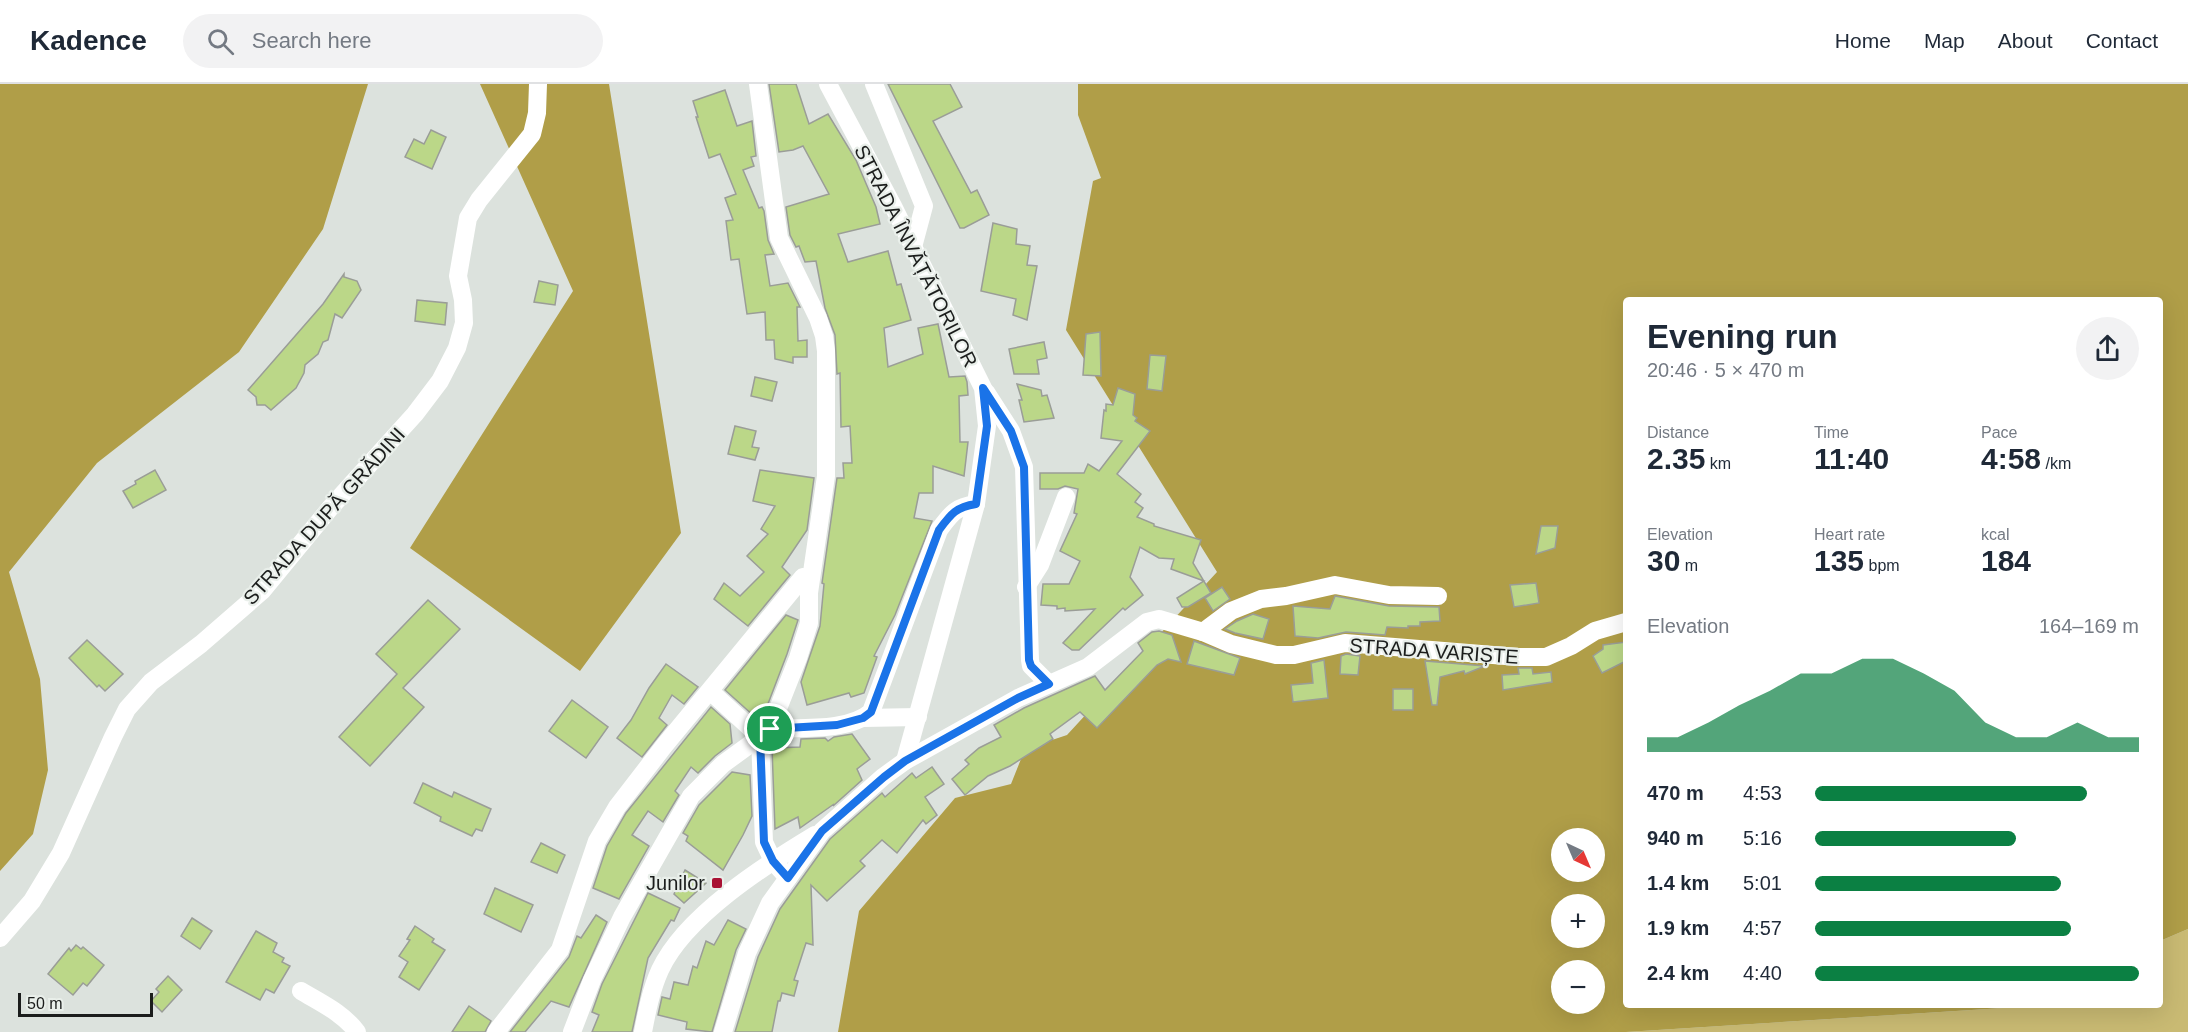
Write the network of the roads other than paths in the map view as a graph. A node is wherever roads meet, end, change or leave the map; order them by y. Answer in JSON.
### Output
{"nodes":[{"id":1,"x":538,"y":84,"type":"edge"},
{"id":2,"x":758,"y":84,"type":"edge"},
{"id":3,"x":828,"y":84,"type":"edge"},
{"id":4,"x":874,"y":84,"type":"edge"},
{"id":5,"x":913,"y":247,"type":"junction"},
{"id":6,"x":983,"y":388,"type":"junction"},
{"id":7,"x":1066,"y":497,"type":"dead end"},
{"id":8,"x":976,"y":504,"type":"junction"},
{"id":9,"x":803,"y":577,"type":"dead end"},
{"id":10,"x":1026,"y":587,"type":"junction"},
{"id":11,"x":1438,"y":596,"type":"dead end"},
{"id":12,"x":1623,"y":623,"type":"edge"},
{"id":13,"x":1203,"y":632,"type":"junction"},
{"id":14,"x":1049,"y":684,"type":"junction"},
{"id":15,"x":710,"y":691,"type":"junction"},
{"id":16,"x":918,"y":717,"type":"junction"},
{"id":17,"x":863,"y":718,"type":"junction"},
{"id":18,"x":765,"y":733,"type":"junction"},
{"id":19,"x":905,"y":761,"type":"junction"},
{"id":20,"x":822,"y":831,"type":"junction"},
{"id":21,"x":773,"y":861,"type":"junction"},
{"id":22,"x":788,"y":878,"type":"junction"},
{"id":23,"x":0,"y":938,"type":"edge"},
{"id":24,"x":301,"y":992,"type":"dead end"},
{"id":25,"x":357,"y":1032,"type":"edge"},
{"id":26,"x":496,"y":1032,"type":"edge"},
{"id":27,"x":572,"y":1032,"type":"edge"},
{"id":28,"x":643,"y":1032,"type":"edge"},
{"id":29,"x":723,"y":1032,"type":"edge"}],
"edges":[{"from":1,"to":23,"type":"street","name":"STRADA DUPĂ GRĂDINI"},
{"from":2,"to":18,"type":"street"},
{"from":3,"to":5,"type":"street","name":"STRADA ÎNVĂȚĂTORILOR"},
{"from":4,"to":5,"type":"street"},
{"from":5,"to":6,"type":"street","name":"STRADA ÎNVĂȚĂTORILOR"},
{"from":6,"to":8,"type":"street","name":"STRADA ÎNVĂȚĂTORILOR"},
{"from":6,"to":10,"type":"street"},
{"from":7,"to":10,"type":"street"},
{"from":8,"to":16,"type":"street","name":"STRADA ÎNVĂȚĂTORILOR"},
{"from":8,"to":17,"type":"street"},
{"from":9,"to":15,"type":"street"},
{"from":10,"to":14,"type":"street"},
{"from":11,"to":13,"type":"street"},
{"from":12,"to":13,"type":"street","name":"STRADA VARIȘTE"},
{"from":13,"to":14,"type":"street","name":"STRADA VARIȘTE"},
{"from":14,"to":19,"type":"street","name":"STRADA VARIȘTE"},
{"from":15,"to":18,"type":"street"},
{"from":15,"to":26,"type":"street"},
{"from":16,"to":17,"type":"street"},
{"from":16,"to":19,"type":"street","name":"STRADA ÎNVĂȚĂTORILOR"},
{"from":17,"to":18,"type":"street"},
{"from":18,"to":21,"type":"street"},
{"from":18,"to":27,"type":"street"},
{"from":19,"to":20,"type":"street","name":"STRADA VARIȘTE"},
{"from":20,"to":21,"type":"street"},
{"from":20,"to":22,"type":"street"},
{"from":21,"to":22,"type":"street"},
{"from":21,"to":28,"type":"street"},
{"from":22,"to":29,"type":"street"},
{"from":24,"to":25,"type":"street"}]}
